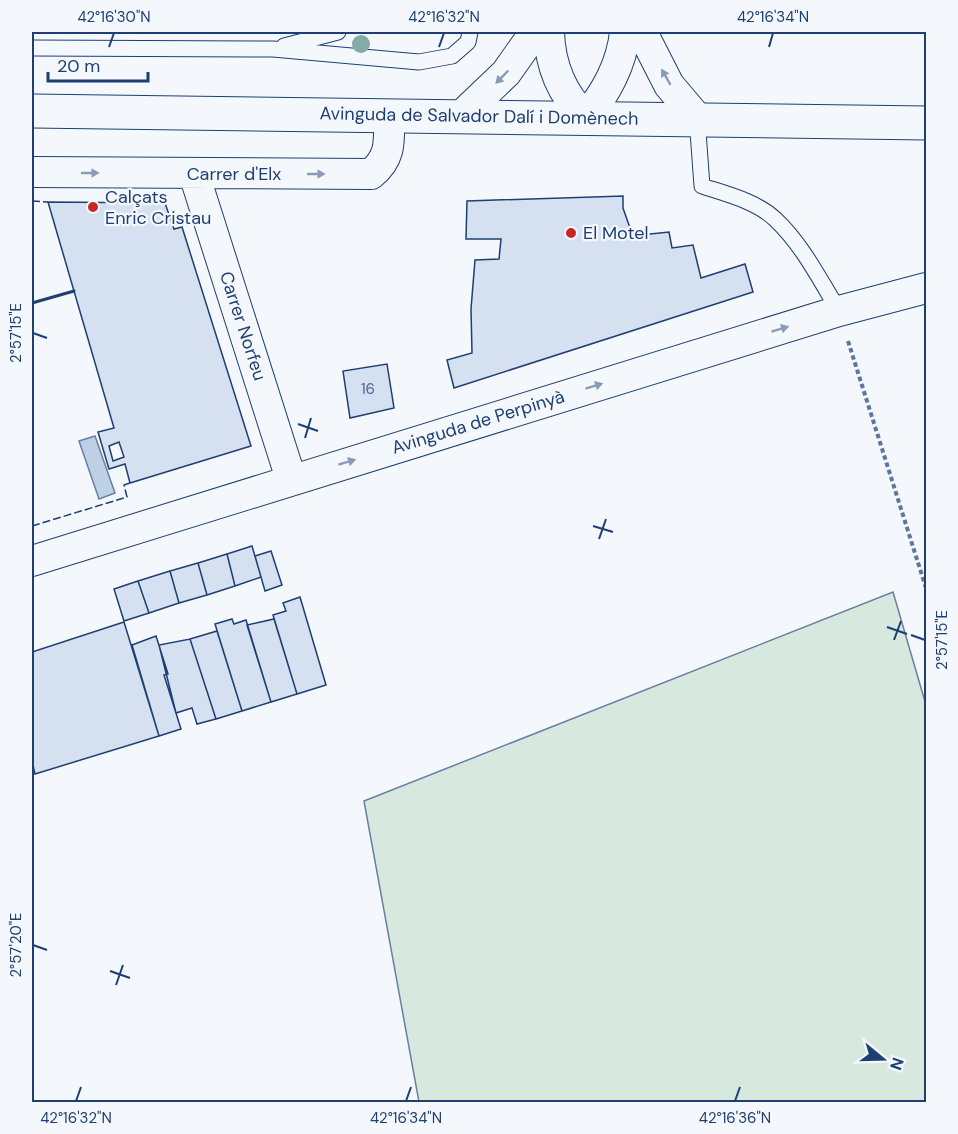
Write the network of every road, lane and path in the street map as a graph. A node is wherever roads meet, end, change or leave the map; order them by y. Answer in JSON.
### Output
{"nodes":[{"id":1,"x":338,"y":32,"type":"edge"},
{"id":2,"x":470,"y":32,"type":"edge"},
{"id":3,"x":535,"y":32,"type":"edge"},
{"id":4,"x":549,"y":32,"type":"edge"},
{"id":5,"x":625,"y":32,"type":"edge"},
{"id":6,"x":642,"y":32,"type":"edge"},
{"id":7,"x":32,"y":48,"type":"edge"},
{"id":8,"x":273,"y":49,"type":"junction"},
{"id":9,"x":32,"y":111,"type":"edge"},
{"id":10,"x":389,"y":115,"type":"junction"},
{"id":11,"x":461,"y":116,"type":"junction"},
{"id":12,"x":585,"y":117,"type":"junction"},
{"id":13,"x":697,"y":118,"type":"junction"},
{"id":14,"x":927,"y":123,"type":"edge"},
{"id":15,"x":32,"y":172,"type":"edge"},
{"id":16,"x":194,"y":174,"type":"junction"},
{"id":17,"x":927,"y":288,"type":"edge"},
{"id":18,"x":839,"y":311,"type":"junction"},
{"id":19,"x":291,"y":479,"type":"junction"},
{"id":20,"x":32,"y":561,"type":"edge"},
{"id":21,"x":927,"y":588,"type":"edge"}],
"edges":[{"from":1,"to":8,"type":"lane"},
{"from":2,"to":8,"type":"lane"},
{"from":3,"to":11,"type":"street","one_way":true},
{"from":4,"to":12,"type":"street"},
{"from":5,"to":12,"type":"street"},
{"from":13,"to":6,"type":"street","one_way":true},
{"from":7,"to":8,"type":"lane"},
{"from":9,"to":10,"type":"main road","name":"Avinguda de Salvador Dalí i Domènech"},
{"from":10,"to":11,"type":"main road","name":"Avinguda de Salvador Dalí i Domènech"},
{"from":16,"to":10,"type":"street","name":"Carrer d'Elx","one_way":true},
{"from":11,"to":12,"type":"main road","name":"Avinguda de Salvador Dalí i Domènech"},
{"from":12,"to":13,"type":"main road","name":"Avinguda de Salvador Dalí i Domènech"},
{"from":13,"to":14,"type":"main road","name":"Avinguda de Salvador Dalí i Domènech"},
{"from":13,"to":18,"type":"lane"},
{"from":15,"to":16,"type":"street","name":"Carrer d'Elx","one_way":true},
{"from":16,"to":19,"type":"street","name":"Carrer Norfeu"},
{"from":17,"to":18,"type":"street","name":"Avinguda de Perpinyà"},
{"from":19,"to":18,"type":"street","name":"Avinguda de Perpinyà","one_way":true},
{"from":18,"to":21,"type":"path"},
{"from":19,"to":20,"type":"street","name":"Avinguda de Perpinyà"}]}
